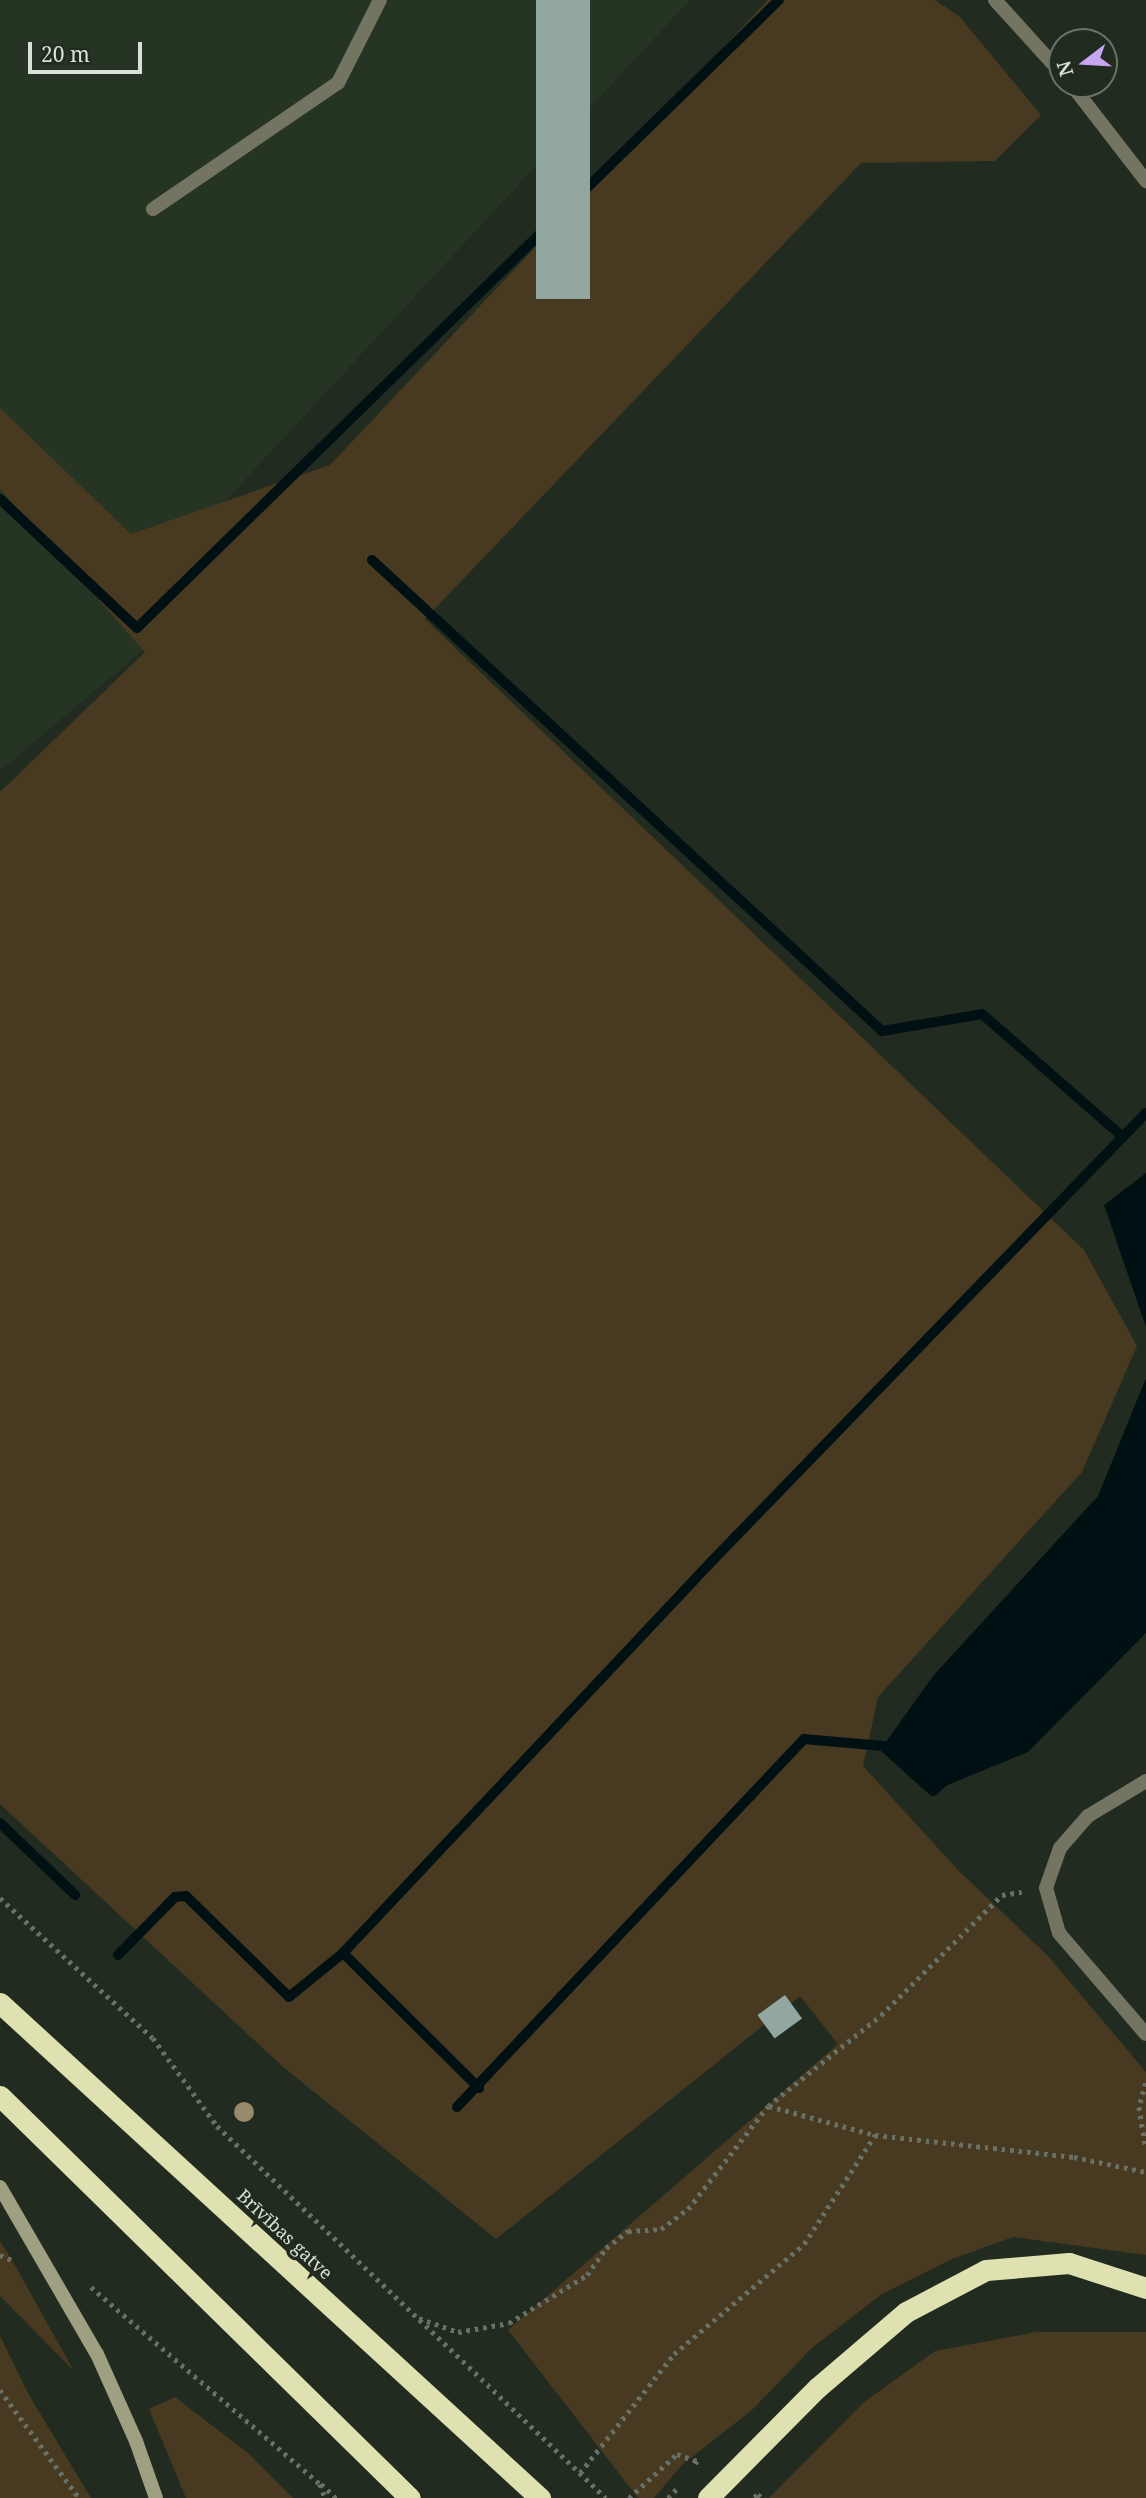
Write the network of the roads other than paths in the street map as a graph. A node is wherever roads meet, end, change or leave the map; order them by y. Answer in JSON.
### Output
{"nodes":[{"id":1,"x":380,"y":0,"type":"edge"},
{"id":2,"x":995,"y":0,"type":"edge"},
{"id":3,"x":1048,"y":59,"type":"edge"},
{"id":4,"x":1082,"y":98,"type":"edge"},
{"id":5,"x":1146,"y":181,"type":"edge"},
{"id":6,"x":153,"y":209,"type":"dead end"},
{"id":7,"x":1146,"y":1781,"type":"edge"},
{"id":8,"x":0,"y":2003,"type":"edge"},
{"id":9,"x":1146,"y":2034,"type":"edge"},
{"id":10,"x":0,"y":2096,"type":"edge"},
{"id":11,"x":0,"y":2187,"type":"edge"},
{"id":12,"x":1146,"y":2288,"type":"edge"},
{"id":13,"x":710,"y":2496,"type":"edge"},
{"id":14,"x":156,"y":2498,"type":"edge"},
{"id":15,"x":410,"y":2498,"type":"edge"},
{"id":16,"x":540,"y":2498,"type":"edge"}],
"edges":[{"from":1,"to":6,"type":"street"},
{"from":2,"to":3,"type":"street"},
{"from":4,"to":5,"type":"street"},
{"from":7,"to":9,"type":"street"},
{"from":8,"to":16,"type":"highway","name":"Brīvības gatve"},
{"from":10,"to":15,"type":"highway"},
{"from":11,"to":14,"type":"main road"},
{"from":12,"to":13,"type":"highway"}]}
